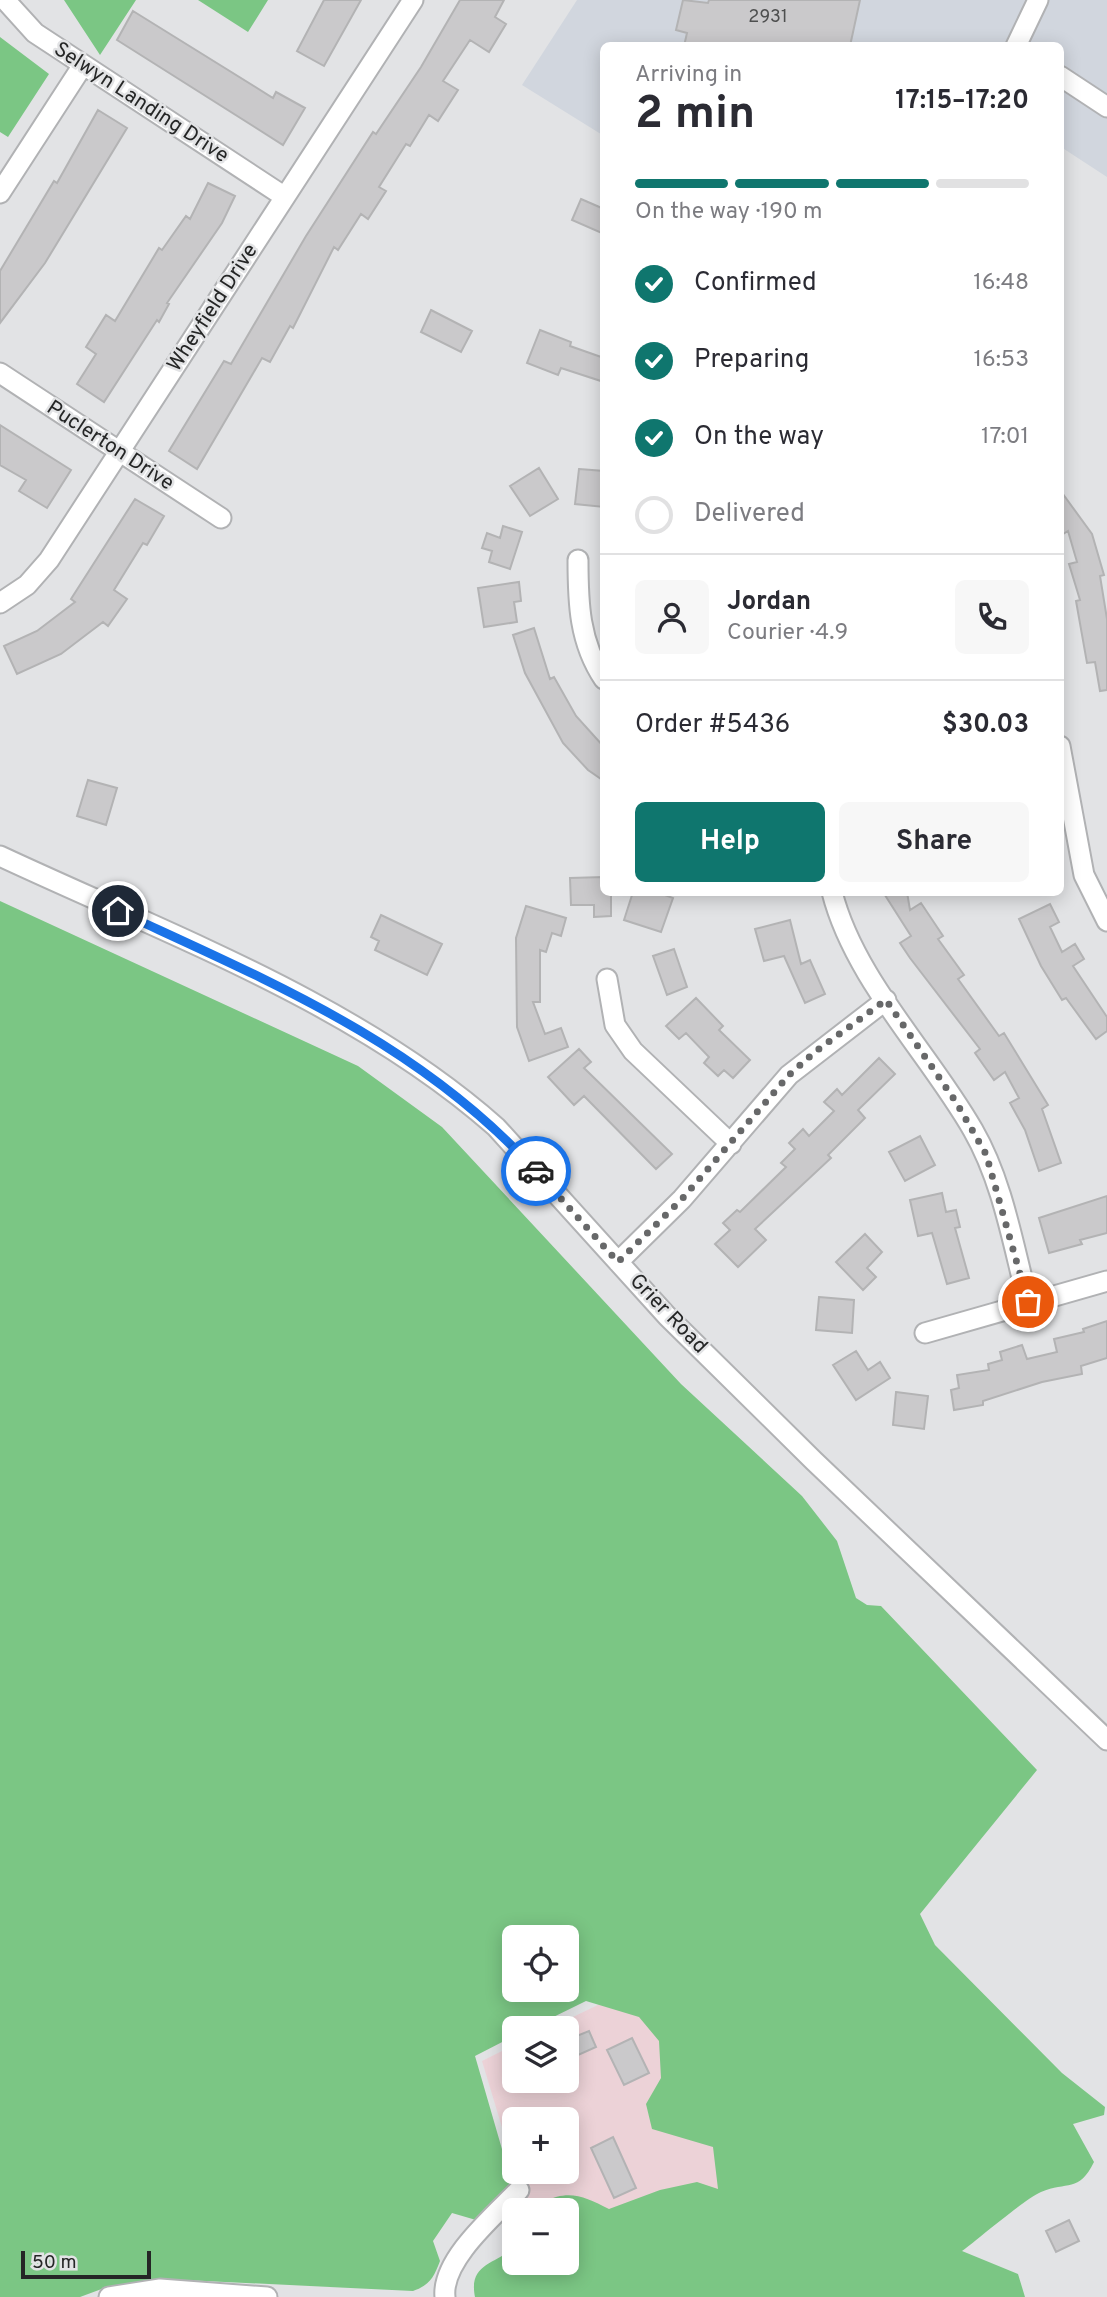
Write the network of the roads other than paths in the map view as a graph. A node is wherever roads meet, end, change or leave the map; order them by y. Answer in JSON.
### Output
{"nodes":[{"id":1,"x":5,"y":0,"type":"edge"},
{"id":2,"x":413,"y":0,"type":"edge"},
{"id":3,"x":1038,"y":0,"type":"edge"},
{"id":4,"x":1018,"y":42,"type":"edge"},
{"id":5,"x":83,"y":65,"type":"junction"},
{"id":6,"x":1064,"y":79,"type":"edge"},
{"id":7,"x":1107,"y":107,"type":"edge"},
{"id":8,"x":0,"y":193,"type":"edge"},
{"id":9,"x":285,"y":197,"type":"junction"},
{"id":10,"x":0,"y":373,"type":"edge"},
{"id":11,"x":119,"y":451,"type":"junction"},
{"id":12,"x":221,"y":517,"type":"dead end"},
{"id":13,"x":578,"y":560,"type":"dead end"},
{"id":14,"x":0,"y":603,"type":"edge"},
{"id":15,"x":600,"y":671,"type":"edge"},
{"id":16,"x":1064,"y":768,"type":"edge"},
{"id":17,"x":0,"y":856,"type":"edge"},
{"id":18,"x":833,"y":896,"type":"edge"},
{"id":19,"x":1107,"y":921,"type":"edge"},
{"id":20,"x":607,"y":979,"type":"dead end"},
{"id":21,"x":886,"y":1000,"type":"junction"},
{"id":22,"x":731,"y":1144,"type":"junction"},
{"id":23,"x":618,"y":1262,"type":"junction"},
{"id":24,"x":1107,"y":1281,"type":"edge"},
{"id":25,"x":1028,"y":1302,"type":"junction"},
{"id":26,"x":925,"y":1334,"type":"dead end"},
{"id":27,"x":1107,"y":1740,"type":"edge"},
{"id":28,"x":519,"y":2190,"type":"dead end"},
{"id":29,"x":109,"y":2297,"type":"edge"},
{"id":30,"x":267,"y":2297,"type":"edge"},
{"id":31,"x":445,"y":2297,"type":"edge"}],
"edges":[{"from":1,"to":5,"type":"street","name":"Selwyn Landing Drive"},
{"from":2,"to":9,"type":"street","name":"Wheyfield Drive"},
{"from":3,"to":4,"type":"street"},
{"from":5,"to":8,"type":"street"},
{"from":5,"to":9,"type":"street","name":"Selwyn Landing Drive"},
{"from":6,"to":7,"type":"street"},
{"from":9,"to":11,"type":"street","name":"Wheyfield Drive"},
{"from":10,"to":11,"type":"street","name":"Puclerton Drive"},
{"from":11,"to":12,"type":"street","name":"Puclerton Drive"},
{"from":11,"to":14,"type":"street","name":"Wheyfield Drive"},
{"from":13,"to":15,"type":"street"},
{"from":16,"to":19,"type":"street"},
{"from":17,"to":23,"type":"street","name":"Grier Road"},
{"from":18,"to":21,"type":"street"},
{"from":20,"to":22,"type":"street"},
{"from":21,"to":22,"type":"street"},
{"from":21,"to":25,"type":"street"},
{"from":22,"to":23,"type":"street"},
{"from":23,"to":27,"type":"street","name":"Grier Road"},
{"from":24,"to":25,"type":"street"},
{"from":25,"to":26,"type":"street"},
{"from":28,"to":31,"type":"street"},
{"from":29,"to":30,"type":"street"}]}
